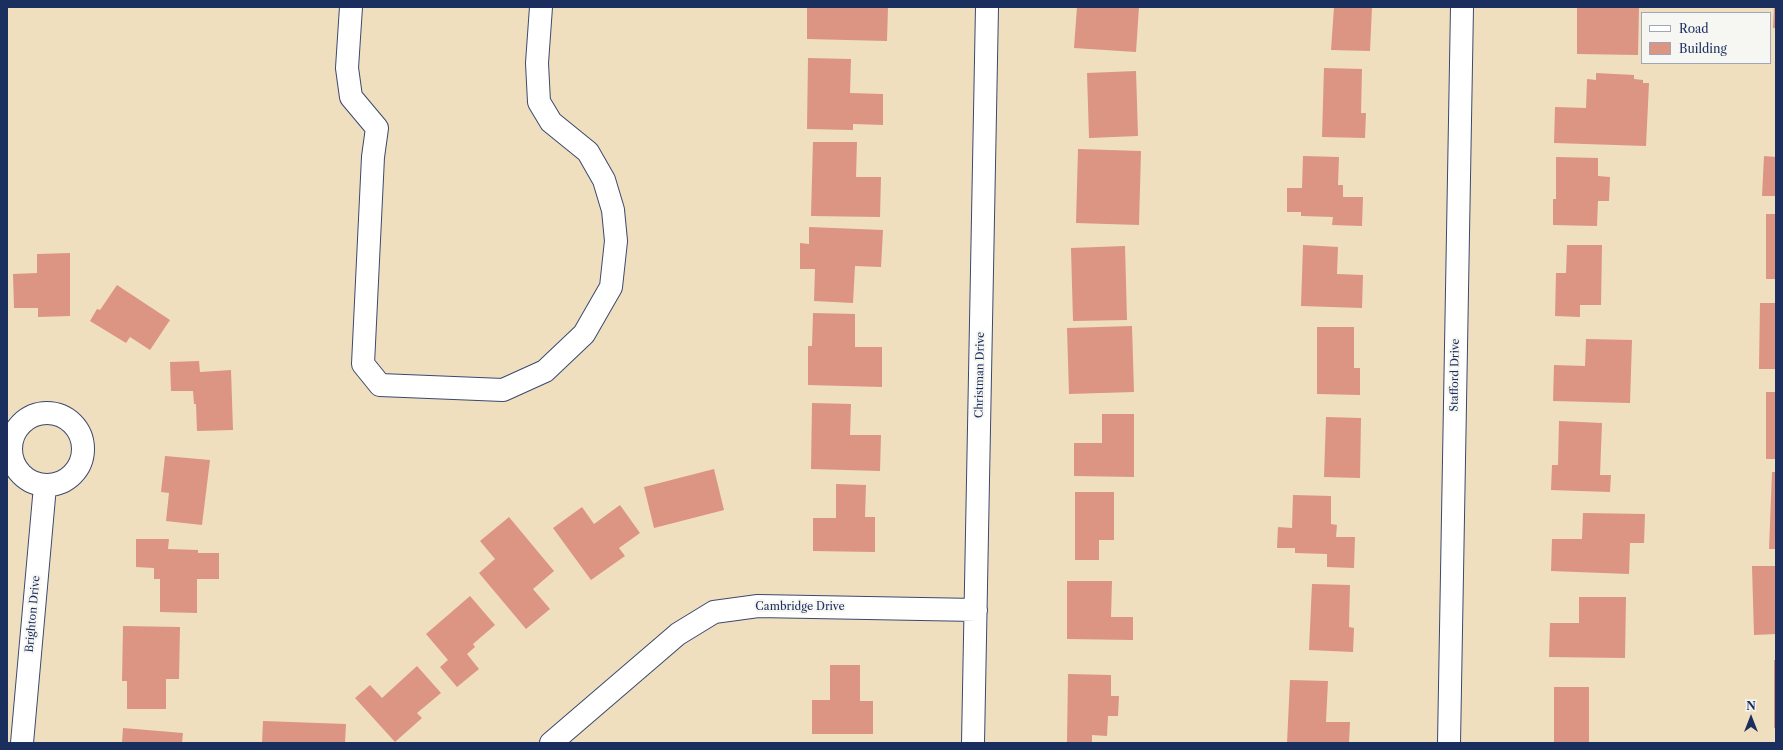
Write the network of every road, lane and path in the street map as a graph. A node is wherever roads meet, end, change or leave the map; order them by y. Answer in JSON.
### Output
{"nodes":[{"id":1,"x":351,"y":7,"type":"edge"},
{"id":2,"x":541,"y":7,"type":"edge"},
{"id":3,"x":987,"y":7,"type":"edge"},
{"id":4,"x":1462,"y":7,"type":"edge"},
{"id":5,"x":45,"y":486,"type":"dead end"},
{"id":6,"x":976,"y":610,"type":"junction"},
{"id":7,"x":22,"y":743,"type":"edge"},
{"id":8,"x":551,"y":743,"type":"edge"},
{"id":9,"x":972,"y":743,"type":"edge"},
{"id":10,"x":1449,"y":743,"type":"edge"}],
"edges":[{"from":1,"to":2,"type":"street"},
{"from":3,"to":6,"type":"street","name":"Christman Drive"},
{"from":4,"to":10,"type":"street","name":"Stafford Drive"},
{"from":5,"to":7,"type":"street","name":"Brighton Drive"},
{"from":6,"to":8,"type":"street","name":"Cambridge Drive"},
{"from":6,"to":9,"type":"street","name":"Christman Drive"}]}
